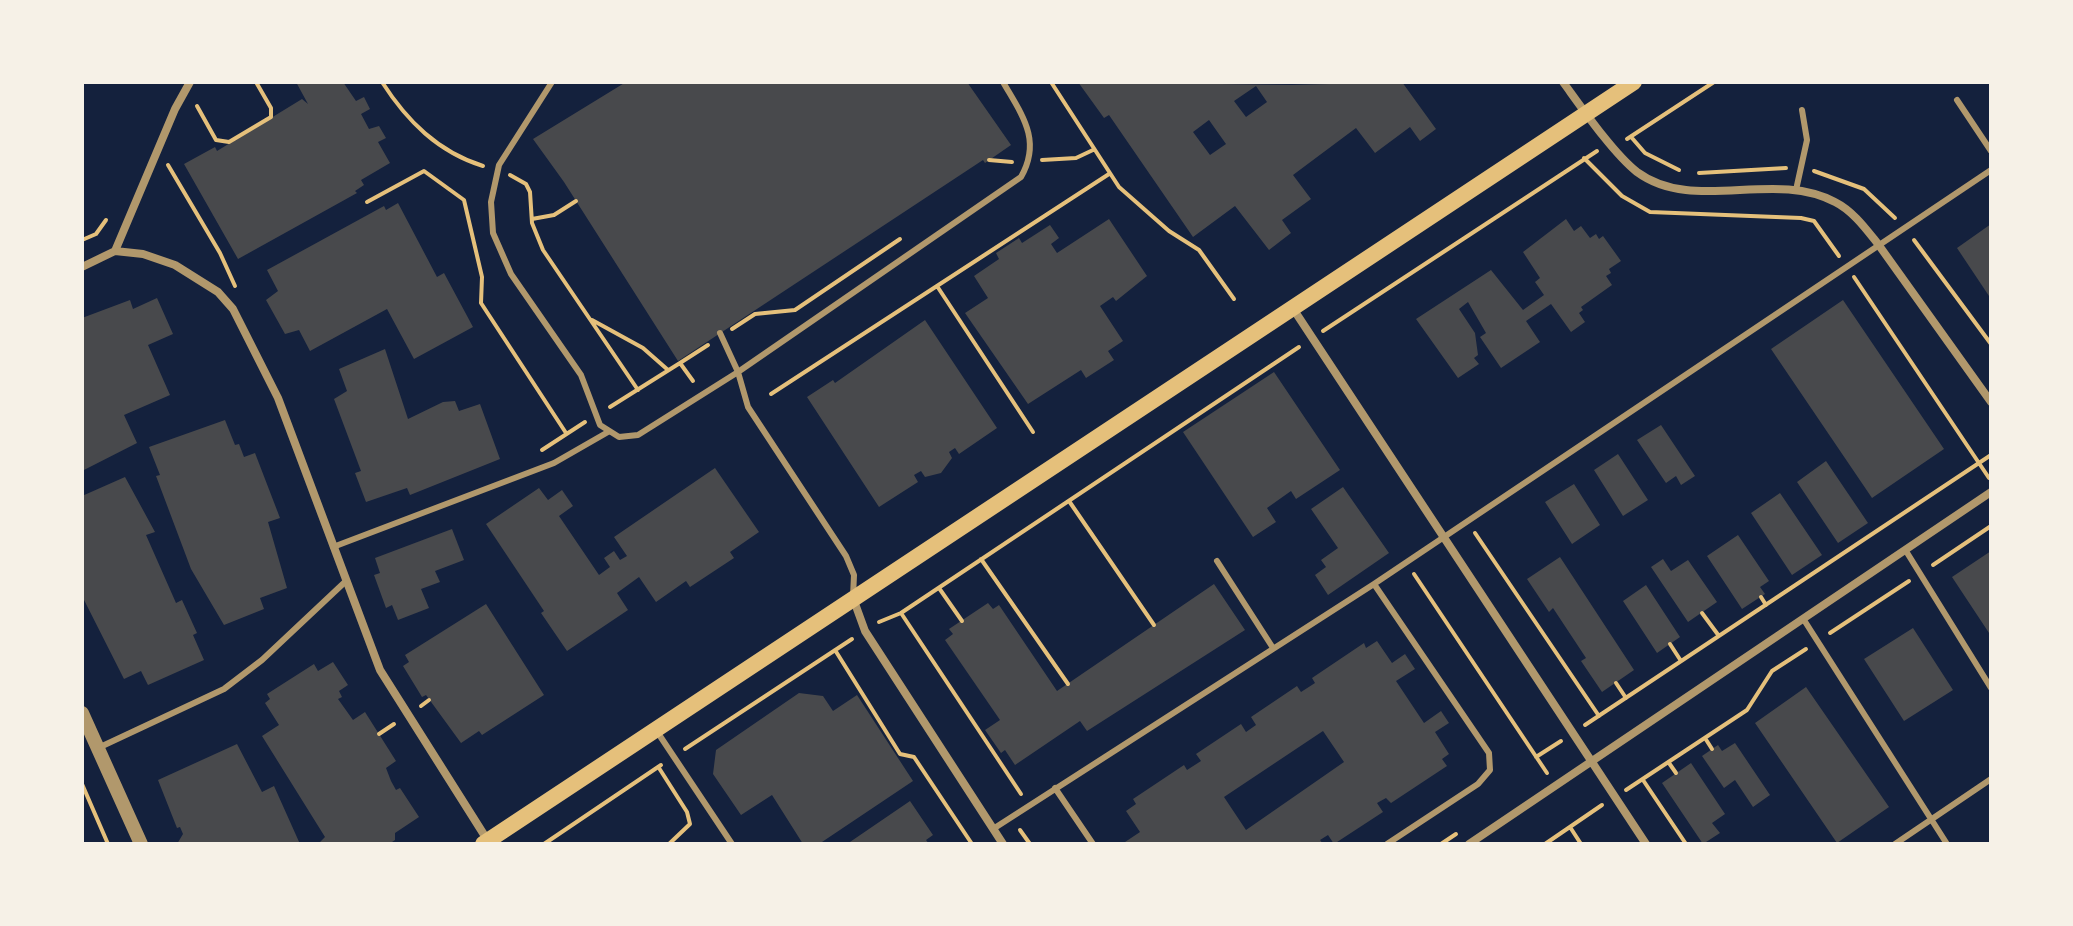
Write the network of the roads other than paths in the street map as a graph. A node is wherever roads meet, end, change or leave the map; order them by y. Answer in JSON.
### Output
{"nodes":[{"id":1,"x":190,"y":82,"type":"edge"},
{"id":2,"x":552,"y":82,"type":"edge"},
{"id":3,"x":1003,"y":82,"type":"edge"},
{"id":4,"x":1563,"y":82,"type":"edge"},
{"id":5,"x":1634,"y":82,"type":"edge"},
{"id":6,"x":1957,"y":100,"type":"dead end"},
{"id":7,"x":1802,"y":110,"type":"dead end"},
{"id":8,"x":1586,"y":113,"type":"junction"},
{"id":9,"x":1991,"y":151,"type":"edge"},
{"id":10,"x":1991,"y":170,"type":"edge"},
{"id":11,"x":1796,"y":190,"type":"junction"},
{"id":12,"x":1878,"y":244,"type":"junction"},
{"id":13,"x":115,"y":251,"type":"junction"},
{"id":14,"x":82,"y":267,"type":"edge"},
{"id":15,"x":1291,"y":307,"type":"junction"},
{"id":16,"x":721,"y":334,"type":"road end"},
{"id":17,"x":738,"y":372,"type":"junction"},
{"id":18,"x":1991,"y":402,"type":"edge"},
{"id":19,"x":608,"y":432,"type":"junction"},
{"id":20,"x":1991,"y":492,"type":"edge"},
{"id":21,"x":1443,"y":536,"type":"junction"},
{"id":22,"x":333,"y":547,"type":"junction"},
{"id":23,"x":1906,"y":551,"type":"junction"},
{"id":24,"x":1217,"y":561,"type":"dead end"},
{"id":25,"x":346,"y":581,"type":"junction"},
{"id":26,"x":1374,"y":584,"type":"junction"},
{"id":27,"x":853,"y":597,"type":"junction"},
{"id":28,"x":1804,"y":620,"type":"junction"},
{"id":29,"x":1273,"y":648,"type":"junction"},
{"id":30,"x":1991,"y":688,"type":"edge"},
{"id":31,"x":82,"y":713,"type":"edge"},
{"id":32,"x":656,"y":730,"type":"junction"},
{"id":33,"x":98,"y":748,"type":"junction"},
{"id":34,"x":1592,"y":762,"type":"junction"},
{"id":35,"x":1991,"y":779,"type":"edge"},
{"id":36,"x":1055,"y":788,"type":"junction"},
{"id":37,"x":1931,"y":820,"type":"junction"},
{"id":38,"x":993,"y":829,"type":"junction"},
{"id":39,"x":485,"y":842,"type":"edge"},
{"id":40,"x":141,"y":844,"type":"edge"},
{"id":41,"x":732,"y":844,"type":"edge"},
{"id":42,"x":1003,"y":844,"type":"edge"},
{"id":43,"x":1093,"y":844,"type":"edge"},
{"id":44,"x":1387,"y":844,"type":"edge"},
{"id":45,"x":1469,"y":844,"type":"edge"},
{"id":46,"x":1646,"y":844,"type":"edge"},
{"id":47,"x":1895,"y":844,"type":"edge"},
{"id":48,"x":1947,"y":844,"type":"edge"}],
"edges":[{"from":1,"to":13,"type":"street"},
{"from":2,"to":19,"type":"lane"},
{"from":3,"to":17,"type":"lane"},
{"from":4,"to":8,"type":"street"},
{"from":5,"to":8,"type":"main road"},
{"from":6,"to":9,"type":"lane"},
{"from":7,"to":11,"type":"lane"},
{"from":8,"to":11,"type":"street"},
{"from":8,"to":15,"type":"main road"},
{"from":10,"to":12,"type":"lane"},
{"from":11,"to":12,"type":"street"},
{"from":12,"to":18,"type":"street"},
{"from":12,"to":21,"type":"lane"},
{"from":13,"to":14,"type":"street"},
{"from":13,"to":22,"type":"street"},
{"from":15,"to":21,"type":"street"},
{"from":15,"to":27,"type":"main road"},
{"from":16,"to":17,"type":"lane"},
{"from":17,"to":19,"type":"lane"},
{"from":17,"to":27,"type":"lane"},
{"from":19,"to":22,"type":"lane"},
{"from":20,"to":23,"type":"street"},
{"from":21,"to":26,"type":"lane"},
{"from":21,"to":34,"type":"street"},
{"from":22,"to":25,"type":"street"},
{"from":23,"to":28,"type":"street"},
{"from":23,"to":30,"type":"lane"},
{"from":24,"to":29,"type":"lane"},
{"from":25,"to":33,"type":"lane"},
{"from":25,"to":39,"type":"street"},
{"from":26,"to":29,"type":"lane"},
{"from":26,"to":44,"type":"lane"},
{"from":27,"to":32,"type":"main road"},
{"from":27,"to":38,"type":"street"},
{"from":28,"to":34,"type":"street"},
{"from":28,"to":37,"type":"lane"},
{"from":29,"to":36,"type":"lane"},
{"from":31,"to":33,"type":"street"},
{"from":32,"to":39,"type":"main road"},
{"from":32,"to":41,"type":"lane"},
{"from":33,"to":40,"type":"street"},
{"from":34,"to":45,"type":"street"},
{"from":34,"to":46,"type":"street"},
{"from":35,"to":37,"type":"lane"},
{"from":36,"to":38,"type":"lane"},
{"from":36,"to":43,"type":"lane"},
{"from":37,"to":47,"type":"lane"},
{"from":37,"to":48,"type":"lane"},
{"from":38,"to":42,"type":"street"}]}
